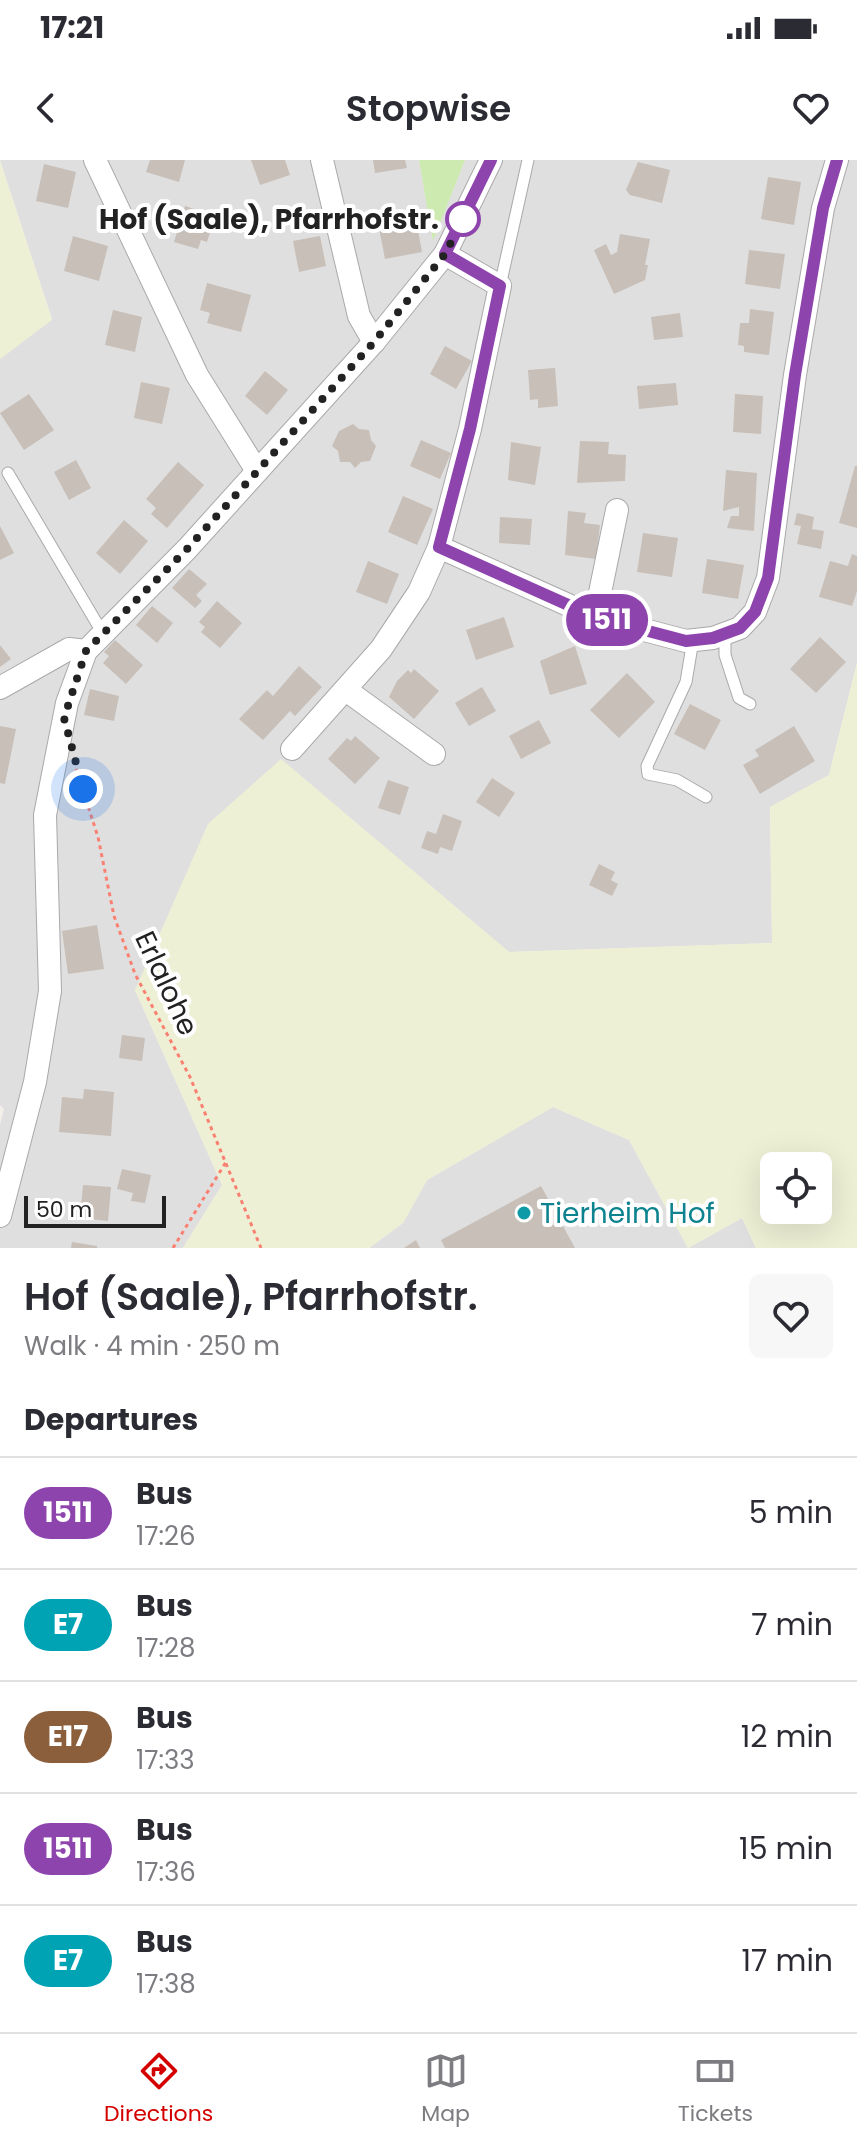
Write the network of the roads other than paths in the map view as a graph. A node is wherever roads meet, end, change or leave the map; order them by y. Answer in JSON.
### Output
{"nodes":[{"id":1,"x":95,"y":160,"type":"edge"},
{"id":2,"x":322,"y":160,"type":"edge"},
{"id":3,"x":491,"y":160,"type":"edge"},
{"id":4,"x":528,"y":160,"type":"edge"},
{"id":5,"x":837,"y":160,"type":"edge"},
{"id":6,"x":445,"y":254,"type":"junction"},
{"id":7,"x":500,"y":286,"type":"junction"},
{"id":8,"x":374,"y":342,"type":"junction"},
{"id":9,"x":257,"y":471,"type":"junction"},
{"id":10,"x":8,"y":473,"type":"dead end"},
{"id":11,"x":617,"y":510,"type":"dead end"},
{"id":12,"x":439,"y":547,"type":"junction"},
{"id":13,"x":595,"y":617,"type":"junction"},
{"id":14,"x":102,"y":632,"type":"junction"},
{"id":15,"x":725,"y":634,"type":"junction"},
{"id":16,"x":693,"y":640,"type":"junction"},
{"id":17,"x":86,"y":651,"type":"junction"},
{"id":18,"x":0,"y":688,"type":"edge"},
{"id":19,"x":346,"y":690,"type":"junction"},
{"id":20,"x":750,"y":704,"type":"dead end"},
{"id":21,"x":292,"y":749,"type":"dead end"},
{"id":22,"x":434,"y":754,"type":"dead end"},
{"id":23,"x":706,"y":797,"type":"dead end"},
{"id":24,"x":0,"y":1216,"type":"edge"}],
"edges":[{"from":1,"to":9,"type":"street"},
{"from":2,"to":8,"type":"street"},
{"from":3,"to":6,"type":"street"},
{"from":4,"to":7,"type":"lane"},
{"from":5,"to":15,"type":"street"},
{"from":6,"to":7,"type":"street"},
{"from":6,"to":8,"type":"street"},
{"from":7,"to":12,"type":"street"},
{"from":8,"to":9,"type":"street"},
{"from":9,"to":14,"type":"street"},
{"from":10,"to":14,"type":"lane"},
{"from":11,"to":13,"type":"street"},
{"from":12,"to":13,"type":"street"},
{"from":12,"to":19,"type":"street"},
{"from":13,"to":16,"type":"street"},
{"from":14,"to":17,"type":"street"},
{"from":15,"to":16,"type":"street"},
{"from":15,"to":20,"type":"lane"},
{"from":16,"to":23,"type":"lane"},
{"from":17,"to":18,"type":"street"},
{"from":17,"to":24,"type":"street"},
{"from":19,"to":21,"type":"street"},
{"from":19,"to":22,"type":"street"}]}
